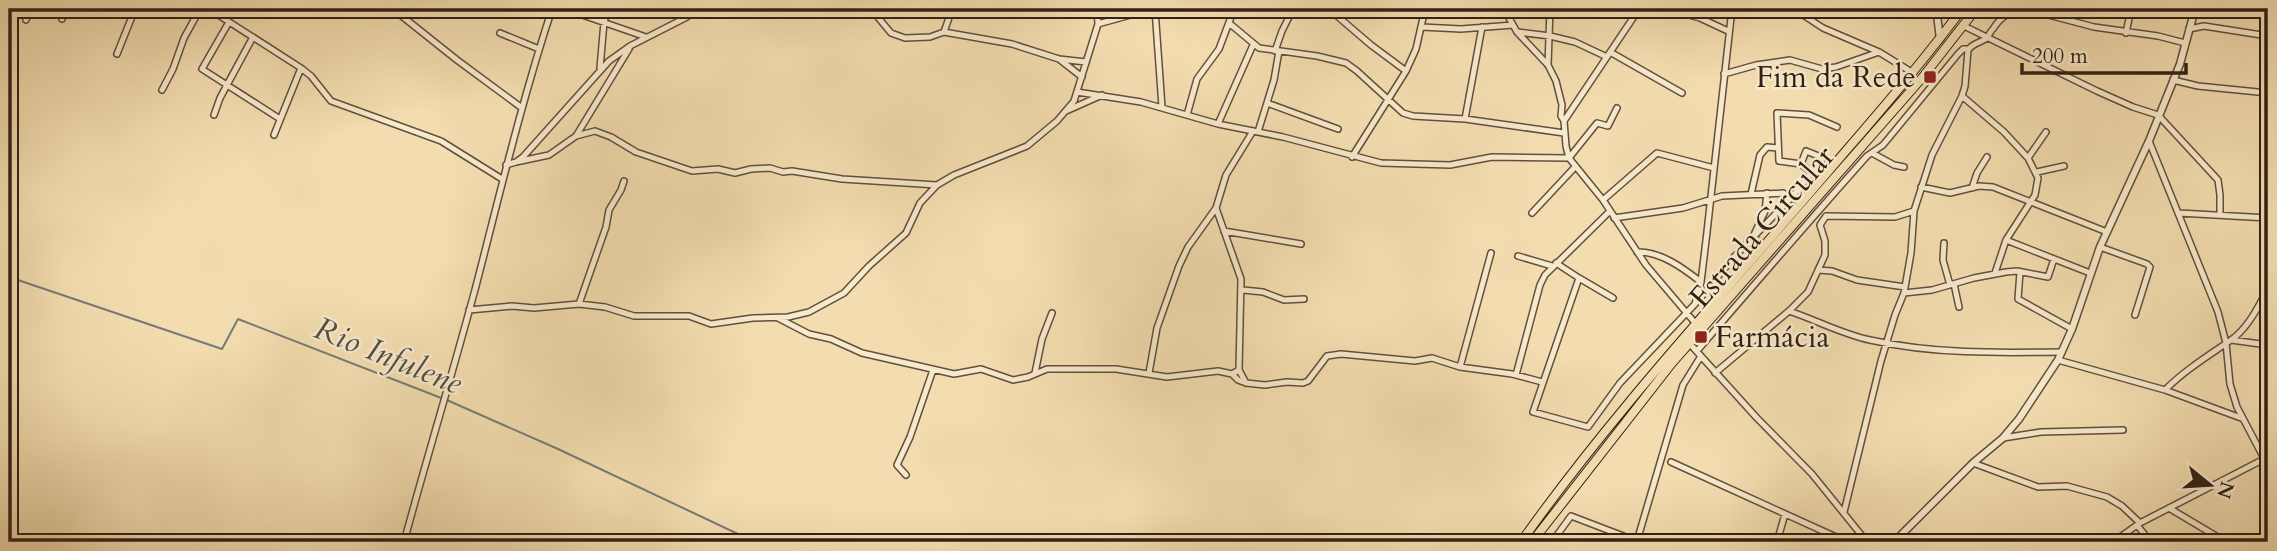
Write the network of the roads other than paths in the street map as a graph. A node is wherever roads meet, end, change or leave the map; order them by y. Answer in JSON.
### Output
{"nodes":[{"id":1,"x":30,"y":9,"type":"edge"},
{"id":2,"x":66,"y":9,"type":"edge"},
{"id":3,"x":135,"y":9,"type":"edge"},
{"id":4,"x":200,"y":9,"type":"edge"},
{"id":5,"x":209,"y":9,"type":"edge"},
{"id":6,"x":393,"y":9,"type":"edge"},
{"id":7,"x":552,"y":9,"type":"edge"},
{"id":8,"x":565,"y":9,"type":"edge"},
{"id":9,"x":608,"y":9,"type":"edge"},
{"id":10,"x":697,"y":9,"type":"edge"},
{"id":11,"x":872,"y":9,"type":"edge"},
{"id":12,"x":952,"y":9,"type":"edge"},
{"id":13,"x":1097,"y":9,"type":"edge"},
{"id":14,"x":1170,"y":9,"type":"edge"},
{"id":15,"x":1234,"y":9,"type":"edge"},
{"id":16,"x":1293,"y":9,"type":"edge"},
{"id":17,"x":1329,"y":9,"type":"edge"},
{"id":18,"x":1416,"y":9,"type":"edge"},
{"id":19,"x":1504,"y":9,"type":"edge"},
{"id":20,"x":1550,"y":9,"type":"edge"},
{"id":21,"x":1639,"y":9,"type":"edge"},
{"id":22,"x":1666,"y":9,"type":"edge"},
{"id":23,"x":1732,"y":9,"type":"edge"},
{"id":24,"x":1794,"y":9,"type":"edge"},
{"id":25,"x":1926,"y":9,"type":"edge"},
{"id":26,"x":1952,"y":9,"type":"edge"},
{"id":27,"x":1962,"y":9,"type":"edge"},
{"id":28,"x":1976,"y":9,"type":"edge"},
{"id":29,"x":2026,"y":9,"type":"edge"},
{"id":30,"x":2065,"y":9,"type":"edge"},
{"id":31,"x":2131,"y":9,"type":"edge"},
{"id":32,"x":2195,"y":10,"type":"edge"},
{"id":33,"x":1155,"y":11,"type":"edge"},
{"id":34,"x":1425,"y":11,"type":"edge"},
{"id":35,"x":1937,"y":15,"type":"junction"},
{"id":36,"x":2063,"y":18,"type":"junction"},
{"id":37,"x":62,"y":19,"type":"dead end"},
{"id":38,"x":26,"y":20,"type":"dead end"},
{"id":39,"x":229,"y":22,"type":"junction"},
{"id":40,"x":604,"y":22,"type":"junction"},
{"id":41,"x":1229,"y":23,"type":"junction"},
{"id":42,"x":1098,"y":24,"type":"junction"},
{"id":43,"x":1513,"y":25,"type":"junction"},
{"id":44,"x":1964,"y":26,"type":"junction"},
{"id":45,"x":2204,"y":26,"type":"junction"},
{"id":46,"x":1422,"y":27,"type":"junction"},
{"id":47,"x":1482,"y":27,"type":"junction"},
{"id":48,"x":2189,"y":29,"type":"junction"},
{"id":49,"x":1728,"y":31,"type":"junction"},
{"id":50,"x":944,"y":32,"type":"junction"},
{"id":51,"x":1517,"y":32,"type":"junction"},
{"id":52,"x":500,"y":33,"type":"dead end"},
{"id":53,"x":2126,"y":33,"type":"junction"},
{"id":54,"x":1550,"y":36,"type":"junction"},
{"id":55,"x":2268,"y":36,"type":"edge"},
{"id":56,"x":253,"y":37,"type":"junction"},
{"id":57,"x":646,"y":37,"type":"junction"},
{"id":58,"x":1987,"y":38,"type":"junction"},
{"id":59,"x":1940,"y":39,"type":"junction"},
{"id":60,"x":2185,"y":43,"type":"junction"},
{"id":61,"x":1253,"y":45,"type":"junction"},
{"id":62,"x":630,"y":46,"type":"junction"},
{"id":63,"x":539,"y":49,"type":"junction"},
{"id":64,"x":1968,"y":49,"type":"junction"},
{"id":65,"x":1277,"y":51,"type":"junction"},
{"id":66,"x":1879,"y":52,"type":"junction"},
{"id":67,"x":117,"y":54,"type":"dead end"},
{"id":68,"x":1609,"y":55,"type":"junction"},
{"id":69,"x":1059,"y":59,"type":"junction"},
{"id":70,"x":1086,"y":61,"type":"junction"},
{"id":71,"x":1548,"y":65,"type":"junction"},
{"id":72,"x":301,"y":68,"type":"junction"},
{"id":73,"x":600,"y":68,"type":"junction"},
{"id":74,"x":1406,"y":71,"type":"junction"},
{"id":75,"x":1913,"y":73,"type":"junction"},
{"id":76,"x":1724,"y":74,"type":"junction"},
{"id":77,"x":1082,"y":77,"type":"junction"},
{"id":78,"x":2173,"y":80,"type":"junction"},
{"id":79,"x":227,"y":84,"type":"junction"},
{"id":80,"x":162,"y":90,"type":"dead end"},
{"id":81,"x":1077,"y":92,"type":"junction"},
{"id":82,"x":1682,"y":93,"type":"dead end"},
{"id":83,"x":2268,"y":93,"type":"edge"},
{"id":84,"x":1102,"y":95,"type":"junction"},
{"id":85,"x":1962,"y":96,"type":"junction"},
{"id":86,"x":1388,"y":99,"type":"junction"},
{"id":87,"x":1267,"y":103,"type":"junction"},
{"id":88,"x":1162,"y":107,"type":"junction"},
{"id":89,"x":522,"y":108,"type":"junction"},
{"id":90,"x":1617,"y":108,"type":"dead end"},
{"id":91,"x":1066,"y":111,"type":"junction"},
{"id":92,"x":214,"y":115,"type":"dead end"},
{"id":93,"x":1187,"y":115,"type":"junction"},
{"id":94,"x":2158,"y":115,"type":"junction"},
{"id":95,"x":587,"y":118,"type":"junction"},
{"id":96,"x":280,"y":119,"type":"junction"},
{"id":97,"x":1465,"y":119,"type":"junction"},
{"id":98,"x":1564,"y":121,"type":"junction"},
{"id":99,"x":1218,"y":124,"type":"junction"},
{"id":100,"x":1838,"y":127,"type":"dead end"},
{"id":101,"x":1338,"y":129,"type":"dead end"},
{"id":102,"x":595,"y":131,"type":"junction"},
{"id":103,"x":1256,"y":132,"type":"junction"},
{"id":104,"x":2046,"y":132,"type":"dead end"},
{"id":105,"x":1564,"y":133,"type":"junction"},
{"id":106,"x":274,"y":135,"type":"dead end"},
{"id":107,"x":576,"y":136,"type":"junction"},
{"id":108,"x":2148,"y":141,"type":"junction"},
{"id":109,"x":1778,"y":148,"type":"junction"},
{"id":110,"x":1872,"y":153,"type":"junction"},
{"id":111,"x":1352,"y":157,"type":"junction"},
{"id":112,"x":1987,"y":157,"type":"dead end"},
{"id":113,"x":1569,"y":158,"type":"junction"},
{"id":114,"x":2028,"y":158,"type":"junction"},
{"id":115,"x":516,"y":162,"type":"junction"},
{"id":116,"x":1801,"y":164,"type":"junction"},
{"id":117,"x":506,"y":165,"type":"junction"},
{"id":118,"x":2064,"y":166,"type":"dead end"},
{"id":119,"x":1575,"y":167,"type":"junction"},
{"id":120,"x":1904,"y":167,"type":"dead end"},
{"id":121,"x":1714,"y":169,"type":"junction"},
{"id":122,"x":1812,"y":173,"type":"junction"},
{"id":123,"x":2036,"y":173,"type":"junction"},
{"id":124,"x":502,"y":179,"type":"junction"},
{"id":125,"x":624,"y":181,"type":"dead end"},
{"id":126,"x":937,"y":186,"type":"junction"},
{"id":127,"x":1921,"y":187,"type":"junction"},
{"id":128,"x":1972,"y":188,"type":"junction"},
{"id":129,"x":1767,"y":193,"type":"junction"},
{"id":130,"x":1751,"y":194,"type":"junction"},
{"id":131,"x":1792,"y":197,"type":"junction"},
{"id":132,"x":1603,"y":200,"type":"junction"},
{"id":133,"x":1711,"y":200,"type":"junction"},
{"id":134,"x":2031,"y":202,"type":"junction"},
{"id":135,"x":1801,"y":203,"type":"junction"},
{"id":136,"x":1216,"y":208,"type":"junction"},
{"id":137,"x":1814,"y":209,"type":"junction"},
{"id":138,"x":1610,"y":211,"type":"junction"},
{"id":139,"x":1914,"y":211,"type":"junction"},
{"id":140,"x":1532,"y":212,"type":"dead end"},
{"id":141,"x":2179,"y":213,"type":"junction"},
{"id":142,"x":2220,"y":214,"type":"junction"},
{"id":143,"x":1614,"y":218,"type":"junction"},
{"id":144,"x":2268,"y":218,"type":"edge"},
{"id":145,"x":1820,"y":225,"type":"junction"},
{"id":146,"x":1224,"y":231,"type":"junction"},
{"id":147,"x":2107,"y":232,"type":"junction"},
{"id":148,"x":1753,"y":237,"type":"junction"},
{"id":149,"x":2006,"y":240,"type":"junction"},
{"id":150,"x":1944,"y":243,"type":"dead end"},
{"id":151,"x":1301,"y":244,"type":"dead end"},
{"id":152,"x":1765,"y":245,"type":"junction"},
{"id":153,"x":2100,"y":247,"type":"junction"},
{"id":154,"x":1637,"y":252,"type":"junction"},
{"id":155,"x":1490,"y":253,"type":"dead end"},
{"id":156,"x":1518,"y":256,"type":"dead end"},
{"id":157,"x":2054,"y":259,"type":"junction"},
{"id":158,"x":1554,"y":264,"type":"junction"},
{"id":159,"x":1818,"y":270,"type":"junction"},
{"id":160,"x":2020,"y":272,"type":"junction"},
{"id":161,"x":1994,"y":273,"type":"junction"},
{"id":162,"x":2090,"y":273,"type":"junction"},
{"id":163,"x":1579,"y":278,"type":"junction"},
{"id":164,"x":1700,"y":282,"type":"junction"},
{"id":165,"x":1952,"y":284,"type":"junction"},
{"id":166,"x":1740,"y":287,"type":"junction"},
{"id":167,"x":2268,"y":287,"type":"edge"},
{"id":168,"x":1243,"y":290,"type":"junction"},
{"id":169,"x":1905,"y":290,"type":"junction"},
{"id":170,"x":1748,"y":293,"type":"junction"},
{"id":171,"x":1613,"y":298,"type":"dead end"},
{"id":172,"x":1304,"y":299,"type":"dead end"},
{"id":173,"x":579,"y":304,"type":"junction"},
{"id":174,"x":1695,"y":304,"type":"junction"},
{"id":175,"x":1959,"y":307,"type":"dead end"},
{"id":176,"x":469,"y":310,"type":"junction"},
{"id":177,"x":1789,"y":311,"type":"junction"},
{"id":178,"x":1052,"y":313,"type":"dead end"},
{"id":179,"x":1687,"y":313,"type":"junction"},
{"id":180,"x":2135,"y":315,"type":"dead end"},
{"id":181,"x":777,"y":318,"type":"junction"},
{"id":182,"x":1696,"y":324,"type":"junction"},
{"id":183,"x":2072,"y":329,"type":"junction"},
{"id":184,"x":2228,"y":341,"type":"junction"},
{"id":185,"x":1886,"y":343,"type":"junction"},
{"id":186,"x":1690,"y":344,"type":"junction"},
{"id":187,"x":2268,"y":345,"type":"edge"},
{"id":188,"x":2062,"y":352,"type":"junction"},
{"id":189,"x":1699,"y":354,"type":"junction"},
{"id":190,"x":2058,"y":360,"type":"junction"},
{"id":191,"x":1460,"y":367,"type":"junction"},
{"id":192,"x":933,"y":370,"type":"junction"},
{"id":193,"x":1239,"y":370,"type":"junction"},
{"id":194,"x":1035,"y":373,"type":"junction"},
{"id":195,"x":1149,"y":373,"type":"junction"},
{"id":196,"x":1715,"y":373,"type":"junction"},
{"id":197,"x":1232,"y":374,"type":"junction"},
{"id":198,"x":1516,"y":375,"type":"junction"},
{"id":199,"x":1542,"y":382,"type":"junction"},
{"id":200,"x":1246,"y":383,"type":"junction"},
{"id":201,"x":2165,"y":390,"type":"junction"},
{"id":202,"x":2241,"y":418,"type":"junction"},
{"id":203,"x":2123,"y":430,"type":"dead end"},
{"id":204,"x":2003,"y":438,"type":"junction"},
{"id":205,"x":2267,"y":458,"type":"edge"},
{"id":206,"x":1671,"y":462,"type":"dead end"},
{"id":207,"x":1973,"y":463,"type":"junction"},
{"id":208,"x":2268,"y":466,"type":"edge"},
{"id":209,"x":906,"y":475,"type":"dead end"},
{"id":210,"x":2169,"y":508,"type":"junction"},
{"id":211,"x":1844,"y":512,"type":"junction"},
{"id":212,"x":1785,"y":514,"type":"junction"},
{"id":213,"x":2138,"y":524,"type":"junction"},
{"id":214,"x":404,"y":542,"type":"edge"},
{"id":215,"x":1521,"y":542,"type":"edge"},
{"id":216,"x":1532,"y":542,"type":"edge"},
{"id":217,"x":1552,"y":542,"type":"edge"},
{"id":218,"x":1638,"y":542,"type":"edge"},
{"id":219,"x":1777,"y":542,"type":"edge"},
{"id":220,"x":1847,"y":542,"type":"edge"},
{"id":221,"x":1867,"y":542,"type":"edge"},
{"id":222,"x":1894,"y":542,"type":"edge"},
{"id":223,"x":2113,"y":542,"type":"edge"},
{"id":224,"x":2146,"y":542,"type":"edge"},
{"id":225,"x":2226,"y":542,"type":"edge"}],
"edges":[{"from":1,"to":38,"type":"street"},
{"from":2,"to":37,"type":"street"},
{"from":3,"to":67,"type":"street"},
{"from":4,"to":80,"type":"street"},
{"from":5,"to":39,"type":"street"},
{"from":6,"to":89,"type":"street"},
{"from":7,"to":63,"type":"street"},
{"from":8,"to":40,"type":"street"},
{"from":9,"to":40,"type":"street"},
{"from":10,"to":57,"type":"street"},
{"from":11,"to":50,"type":"street"},
{"from":12,"to":50,"type":"street"},
{"from":13,"to":42,"type":"street"},
{"from":14,"to":33,"type":"street"},
{"from":15,"to":41,"type":"street"},
{"from":16,"to":65,"type":"street"},
{"from":17,"to":74,"type":"street"},
{"from":18,"to":34,"type":"street"},
{"from":19,"to":43,"type":"street"},
{"from":20,"to":54,"type":"street"},
{"from":21,"to":68,"type":"street"},
{"from":22,"to":49,"type":"street"},
{"from":23,"to":49,"type":"street"},
{"from":24,"to":66,"type":"street"},
{"from":25,"to":35,"type":"street"},
{"from":26,"to":35,"type":"street"},
{"from":27,"to":59,"type":"main road","name":"Estrada Circular"},
{"from":28,"to":44,"type":"main road","name":"Estrada Circular"},
{"from":29,"to":36,"type":"street"},
{"from":29,"to":58,"type":"street"},
{"from":30,"to":36,"type":"street"},
{"from":31,"to":53,"type":"street"},
{"from":32,"to":45,"type":"street"},
{"from":32,"to":48,"type":"street"},
{"from":33,"to":42,"type":"street"},
{"from":33,"to":88,"type":"street"},
{"from":34,"to":46,"type":"street"},
{"from":35,"to":59,"type":"street"},
{"from":36,"to":53,"type":"street"},
{"from":39,"to":56,"type":"street"},
{"from":39,"to":79,"type":"street"},
{"from":40,"to":57,"type":"street"},
{"from":40,"to":73,"type":"street"},
{"from":41,"to":61,"type":"street"},
{"from":41,"to":93,"type":"street"},
{"from":42,"to":70,"type":"street"},
{"from":43,"to":47,"type":"street"},
{"from":43,"to":51,"type":"street"},
{"from":44,"to":58,"type":"street"},
{"from":44,"to":137,"type":"main road","name":"Estrada Circular"},
{"from":45,"to":48,"type":"street"},
{"from":45,"to":55,"type":"street"},
{"from":46,"to":47,"type":"street"},
{"from":46,"to":74,"type":"street"},
{"from":47,"to":97,"type":"street"},
{"from":48,"to":60,"type":"street"},
{"from":49,"to":76,"type":"street"},
{"from":50,"to":69,"type":"street"},
{"from":51,"to":54,"type":"street"},
{"from":51,"to":71,"type":"street"},
{"from":52,"to":63,"type":"street"},
{"from":53,"to":60,"type":"street"},
{"from":54,"to":68,"type":"street"},
{"from":54,"to":71,"type":"street"},
{"from":56,"to":72,"type":"street"},
{"from":56,"to":79,"type":"street"},
{"from":57,"to":62,"type":"street"},
{"from":58,"to":64,"type":"street"},
{"from":58,"to":94,"type":"street"},
{"from":59,"to":75,"type":"main road","name":"Estrada Circular"},
{"from":60,"to":78,"type":"street"},
{"from":61,"to":65,"type":"street"},
{"from":61,"to":99,"type":"street"},
{"from":62,"to":73,"type":"street"},
{"from":62,"to":95,"type":"street"},
{"from":63,"to":89,"type":"street"},
{"from":64,"to":85,"type":"street"},
{"from":64,"to":110,"type":"street"},
{"from":65,"to":86,"type":"street"},
{"from":65,"to":87,"type":"street"},
{"from":66,"to":75,"type":"street"},
{"from":66,"to":76,"type":"street"},
{"from":68,"to":82,"type":"street"},
{"from":68,"to":98,"type":"street"},
{"from":69,"to":70,"type":"street"},
{"from":69,"to":77,"type":"street"},
{"from":70,"to":77,"type":"street"},
{"from":71,"to":98,"type":"street"},
{"from":72,"to":96,"type":"street"},
{"from":72,"to":124,"type":"street"},
{"from":73,"to":115,"type":"street"},
{"from":74,"to":86,"type":"street"},
{"from":75,"to":135,"type":"main road","name":"Estrada Circular"},
{"from":76,"to":121,"type":"street"},
{"from":77,"to":81,"type":"street"},
{"from":78,"to":83,"type":"street"},
{"from":78,"to":94,"type":"street"},
{"from":79,"to":92,"type":"street"},
{"from":79,"to":96,"type":"street"},
{"from":81,"to":84,"type":"street"},
{"from":81,"to":91,"type":"street"},
{"from":84,"to":88,"type":"street"},
{"from":84,"to":91,"type":"street"},
{"from":85,"to":114,"type":"street"},
{"from":85,"to":127,"type":"street"},
{"from":86,"to":97,"type":"street"},
{"from":86,"to":111,"type":"street"},
{"from":87,"to":101,"type":"street"},
{"from":87,"to":103,"type":"street"},
{"from":88,"to":93,"type":"street"},
{"from":89,"to":117,"type":"street"},
{"from":90,"to":113,"type":"street"},
{"from":91,"to":126,"type":"street"},
{"from":93,"to":99,"type":"street"},
{"from":94,"to":108,"type":"street"},
{"from":94,"to":142,"type":"street"},
{"from":95,"to":102,"type":"street"},
{"from":95,"to":107,"type":"street"},
{"from":96,"to":106,"type":"street"},
{"from":97,"to":105,"type":"street"},
{"from":98,"to":105,"type":"street"},
{"from":99,"to":103,"type":"street"},
{"from":100,"to":109,"type":"street"},
{"from":102,"to":107,"type":"street"},
{"from":102,"to":126,"type":"street"},
{"from":103,"to":111,"type":"street"},
{"from":103,"to":136,"type":"street"},
{"from":104,"to":114,"type":"street"},
{"from":105,"to":113,"type":"street"},
{"from":107,"to":115,"type":"street"},
{"from":108,"to":141,"type":"street"},
{"from":108,"to":147,"type":"street"},
{"from":109,"to":116,"type":"street"},
{"from":109,"to":130,"type":"street"},
{"from":110,"to":120,"type":"street"},
{"from":110,"to":137,"type":"street"},
{"from":111,"to":113,"type":"street"},
{"from":112,"to":128,"type":"street"},
{"from":113,"to":119,"type":"street"},
{"from":114,"to":123,"type":"street"},
{"from":115,"to":117,"type":"street"},
{"from":116,"to":122,"type":"street"},
{"from":116,"to":122,"type":"street"},
{"from":117,"to":124,"type":"street"},
{"from":118,"to":123,"type":"street"},
{"from":119,"to":132,"type":"street"},
{"from":119,"to":140,"type":"street"},
{"from":121,"to":132,"type":"street"},
{"from":121,"to":133,"type":"street"},
{"from":122,"to":131,"type":"street"},
{"from":123,"to":134,"type":"street"},
{"from":124,"to":176,"type":"street"},
{"from":125,"to":173,"type":"street"},
{"from":126,"to":181,"type":"street"},
{"from":127,"to":128,"type":"street"},
{"from":127,"to":139,"type":"street"},
{"from":128,"to":134,"type":"street"},
{"from":129,"to":130,"type":"street"},
{"from":129,"to":131,"type":"street"},
{"from":129,"to":148,"type":"street"},
{"from":130,"to":133,"type":"street"},
{"from":131,"to":135,"type":"street"},
{"from":131,"to":148,"type":"street"},
{"from":132,"to":138,"type":"street"},
{"from":133,"to":143,"type":"street"},
{"from":133,"to":164,"type":"street"},
{"from":134,"to":147,"type":"street"},
{"from":134,"to":149,"type":"street"},
{"from":135,"to":152,"type":"main road","name":"Estrada Circular"},
{"from":136,"to":146,"type":"street"},
{"from":136,"to":195,"type":"street"},
{"from":137,"to":145,"type":"street"},
{"from":137,"to":166,"type":"main road","name":"Estrada Circular"},
{"from":137,"to":170,"type":"street"},
{"from":138,"to":143,"type":"street"},
{"from":138,"to":158,"type":"street"},
{"from":139,"to":145,"type":"street"},
{"from":139,"to":169,"type":"street"},
{"from":141,"to":142,"type":"street"},
{"from":141,"to":184,"type":"street"},
{"from":142,"to":144,"type":"street"},
{"from":143,"to":154,"type":"street"},
{"from":145,"to":159,"type":"street"},
{"from":146,"to":151,"type":"street"},
{"from":146,"to":168,"type":"street"},
{"from":147,"to":153,"type":"street"},
{"from":148,"to":152,"type":"street"},
{"from":148,"to":174,"type":"street"},
{"from":149,"to":157,"type":"street"},
{"from":149,"to":161,"type":"street"},
{"from":150,"to":165,"type":"street"},
{"from":152,"to":182,"type":"main road","name":"Estrada Circular"},
{"from":153,"to":162,"type":"street"},
{"from":153,"to":180,"type":"street"},
{"from":154,"to":164,"type":"street"},
{"from":154,"to":179,"type":"street"},
{"from":155,"to":191,"type":"street"},
{"from":156,"to":158,"type":"street"},
{"from":157,"to":160,"type":"street"},
{"from":157,"to":162,"type":"street"},
{"from":158,"to":163,"type":"street"},
{"from":158,"to":198,"type":"street"},
{"from":159,"to":169,"type":"street"},
{"from":159,"to":177,"type":"street"},
{"from":160,"to":161,"type":"street"},
{"from":160,"to":183,"type":"street"},
{"from":161,"to":165,"type":"street"},
{"from":162,"to":183,"type":"street"},
{"from":163,"to":171,"type":"street"},
{"from":163,"to":199,"type":"street"},
{"from":164,"to":174,"type":"street"},
{"from":165,"to":169,"type":"street"},
{"from":165,"to":175,"type":"street"},
{"from":166,"to":170,"type":"street"},
{"from":166,"to":186,"type":"main road","name":"Estrada Circular"},
{"from":167,"to":184,"type":"street"},
{"from":168,"to":172,"type":"street"},
{"from":168,"to":193,"type":"street"},
{"from":169,"to":185,"type":"street"},
{"from":170,"to":189,"type":"street"},
{"from":173,"to":176,"type":"street"},
{"from":173,"to":181,"type":"street"},
{"from":174,"to":179,"type":"street"},
{"from":176,"to":214,"type":"street"},
{"from":177,"to":185,"type":"street"},
{"from":177,"to":196,"type":"street"},
{"from":178,"to":194,"type":"street"},
{"from":179,"to":182,"type":"street"},
{"from":179,"to":199,"type":"street"},
{"from":181,"to":192,"type":"street"},
{"from":182,"to":215,"type":"main road","name":"Estrada Circular"},
{"from":183,"to":188,"type":"street"},
{"from":184,"to":187,"type":"street"},
{"from":184,"to":201,"type":"street"},
{"from":184,"to":202,"type":"street"},
{"from":185,"to":188,"type":"street"},
{"from":185,"to":211,"type":"street"},
{"from":186,"to":189,"type":"street"},
{"from":186,"to":216,"type":"main road","name":"Estrada Circular"},
{"from":188,"to":190,"type":"street"},
{"from":189,"to":196,"type":"street"},
{"from":189,"to":218,"type":"street"},
{"from":190,"to":201,"type":"street"},
{"from":190,"to":204,"type":"street"},
{"from":191,"to":198,"type":"street"},
{"from":191,"to":200,"type":"street"},
{"from":192,"to":194,"type":"street"},
{"from":192,"to":209,"type":"street"},
{"from":193,"to":197,"type":"street"},
{"from":193,"to":200,"type":"street"},
{"from":194,"to":195,"type":"street"},
{"from":195,"to":197,"type":"street"},
{"from":196,"to":211,"type":"street"},
{"from":197,"to":200,"type":"street"},
{"from":198,"to":199,"type":"street"},
{"from":201,"to":202,"type":"street"},
{"from":202,"to":205,"type":"street"},
{"from":203,"to":204,"type":"street"},
{"from":204,"to":207,"type":"street"},
{"from":205,"to":208,"type":"street"},
{"from":205,"to":210,"type":"street"},
{"from":206,"to":212,"type":"street"},
{"from":207,"to":213,"type":"street"},
{"from":207,"to":222,"type":"street"},
{"from":210,"to":213,"type":"street"},
{"from":210,"to":225,"type":"street"},
{"from":211,"to":221,"type":"street"},
{"from":212,"to":219,"type":"street"},
{"from":212,"to":220,"type":"street"},
{"from":213,"to":223,"type":"street"},
{"from":213,"to":224,"type":"street"},
{"from":217,"to":218,"type":"street"}]}
